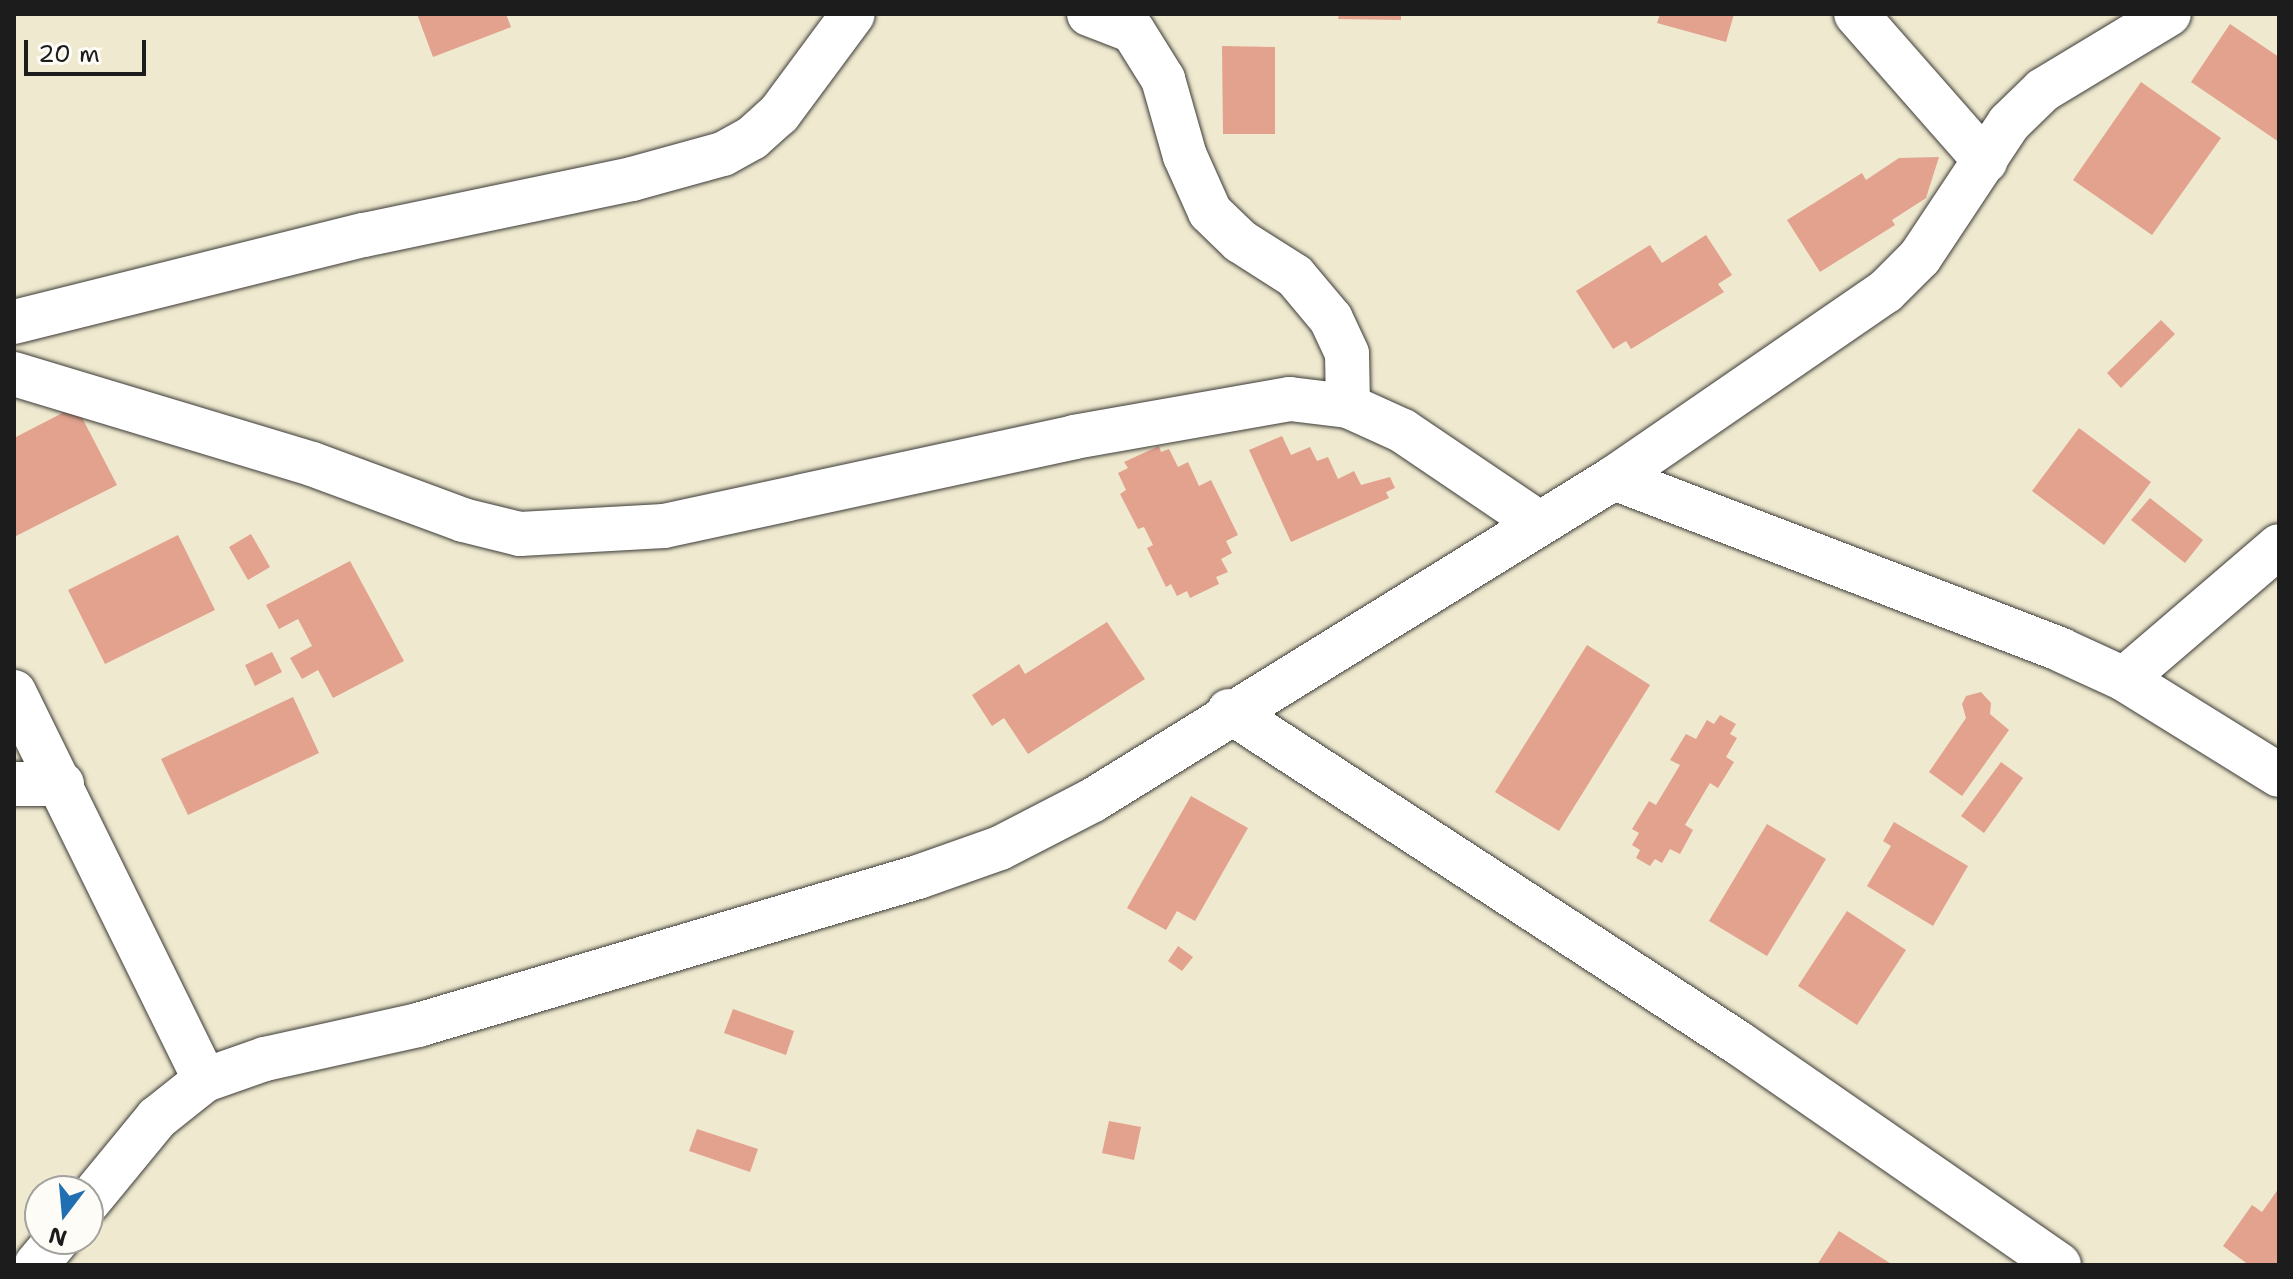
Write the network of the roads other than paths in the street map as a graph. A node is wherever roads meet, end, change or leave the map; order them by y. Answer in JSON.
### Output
{"nodes":[{"id":1,"x":853,"y":14,"type":"edge"},
{"id":2,"x":1089,"y":14,"type":"edge"},
{"id":3,"x":1856,"y":14,"type":"edge"},
{"id":4,"x":2168,"y":14,"type":"edge"},
{"id":5,"x":1985,"y":161,"type":"junction"},
{"id":6,"x":14,"y":322,"type":"edge"},
{"id":7,"x":14,"y":374,"type":"edge"},
{"id":8,"x":1348,"y":406,"type":"junction"},
{"id":9,"x":1614,"y":478,"type":"junction"},
{"id":10,"x":1539,"y":523,"type":"junction"},
{"id":11,"x":2279,"y":546,"type":"edge"},
{"id":12,"x":2124,"y":679,"type":"junction"},
{"id":13,"x":14,"y":692,"type":"edge"},
{"id":14,"x":1229,"y":711,"type":"junction"},
{"id":15,"x":2279,"y":775,"type":"edge"},
{"id":16,"x":14,"y":784,"type":"edge"},
{"id":17,"x":62,"y":784,"type":"junction"},
{"id":18,"x":205,"y":1080,"type":"junction"},
{"id":19,"x":104,"y":1183,"type":"edge"},
{"id":20,"x":2059,"y":1265,"type":"edge"}],
"edges":[{"from":1,"to":6,"type":"street"},
{"from":2,"to":8,"type":"street"},
{"from":3,"to":5,"type":"street"},
{"from":4,"to":5,"type":"street"},
{"from":5,"to":9,"type":"street"},
{"from":7,"to":8,"type":"street"},
{"from":8,"to":10,"type":"street"},
{"from":9,"to":10,"type":"street"},
{"from":9,"to":12,"type":"street"},
{"from":10,"to":14,"type":"street"},
{"from":11,"to":12,"type":"street"},
{"from":12,"to":15,"type":"street"},
{"from":13,"to":17,"type":"street"},
{"from":14,"to":18,"type":"street"},
{"from":14,"to":20,"type":"street"},
{"from":16,"to":17,"type":"street"},
{"from":17,"to":18,"type":"street"},
{"from":18,"to":19,"type":"street"}]}
